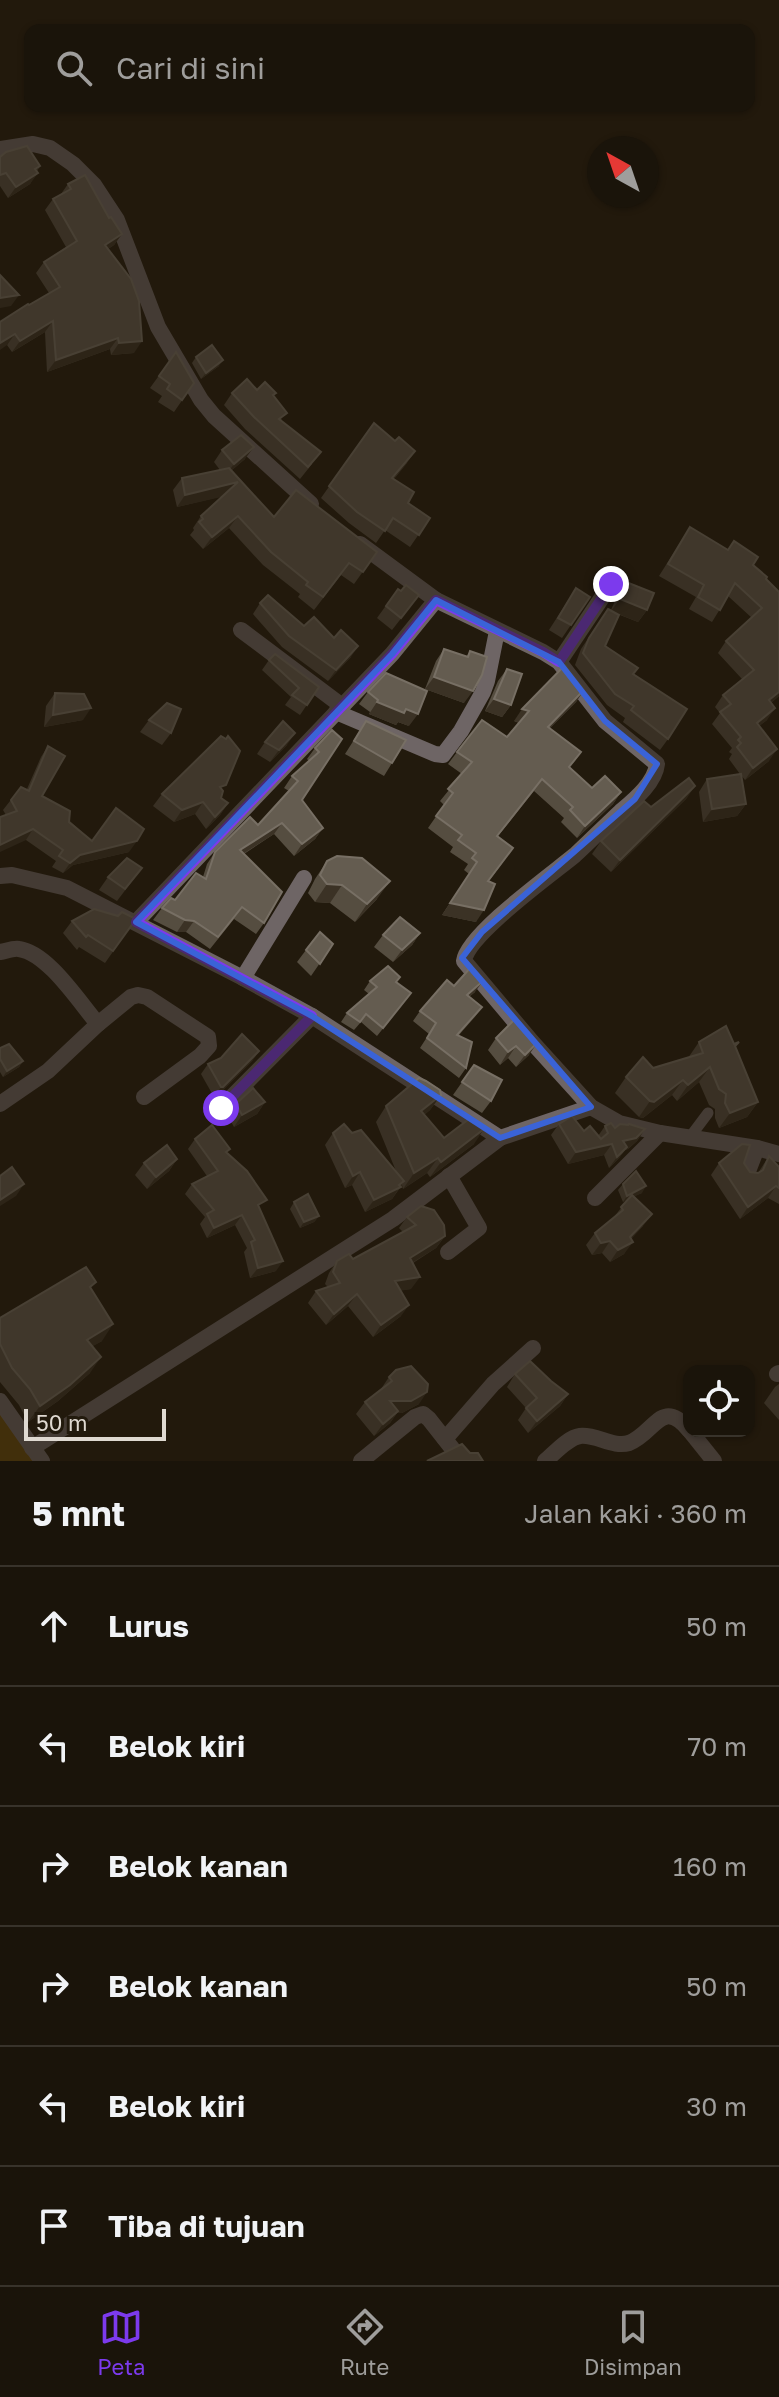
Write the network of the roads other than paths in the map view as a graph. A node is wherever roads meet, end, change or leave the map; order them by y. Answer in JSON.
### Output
{"nodes":[{"id":1,"x":0,"y":149,"type":"edge"},
{"id":2,"x":319,"y":511,"type":"edge"},
{"id":3,"x":342,"y":532,"type":"edge"},
{"id":4,"x":611,"y":584,"type":"dead end"},
{"id":5,"x":436,"y":600,"type":"junction"},
{"id":6,"x":241,"y":630,"type":"dead end"},
{"id":7,"x":497,"y":631,"type":"junction"},
{"id":8,"x":559,"y":662,"type":"junction"},
{"id":9,"x":339,"y":709,"type":"junction"},
{"id":10,"x":0,"y":876,"type":"edge"},
{"id":11,"x":304,"y":878,"type":"dead end"},
{"id":12,"x":136,"y":922,"type":"junction"},
{"id":13,"x":0,"y":952,"type":"edge"},
{"id":14,"x":243,"y":978,"type":"junction"},
{"id":15,"x":312,"y":1016,"type":"junction"},
{"id":16,"x":98,"y":1024,"type":"junction"},
{"id":17,"x":144,"y":1097,"type":"dead end"},
{"id":18,"x":0,"y":1104,"type":"edge"},
{"id":19,"x":591,"y":1107,"type":"junction"},
{"id":20,"x":221,"y":1108,"type":"dead end"},
{"id":21,"x":708,"y":1113,"type":"dead end"},
{"id":22,"x":660,"y":1133,"type":"junction"},
{"id":23,"x":690,"y":1137,"type":"junction"},
{"id":24,"x":500,"y":1138,"type":"junction"},
{"id":25,"x":757,"y":1148,"type":"junction"},
{"id":26,"x":779,"y":1154,"type":"edge"},
{"id":27,"x":747,"y":1174,"type":"edge"},
{"id":28,"x":449,"y":1176,"type":"junction"},
{"id":29,"x":595,"y":1198,"type":"dead end"},
{"id":30,"x":448,"y":1252,"type":"dead end"},
{"id":31,"x":533,"y":1348,"type":"dead end"},
{"id":32,"x":0,"y":1401,"type":"edge"},
{"id":33,"x":683,"y":1424,"type":"edge"},
{"id":34,"x":694,"y":1437,"type":"edge"},
{"id":35,"x":445,"y":1439,"type":"junction"},
{"id":36,"x":37,"y":1455,"type":"edge"},
{"id":37,"x":361,"y":1461,"type":"edge"},
{"id":38,"x":462,"y":1461,"type":"edge"},
{"id":39,"x":545,"y":1461,"type":"edge"},
{"id":40,"x":714,"y":1461,"type":"edge"}],
"edges":[{"from":1,"to":2,"type":"street"},
{"from":3,"to":5,"type":"street"},
{"from":4,"to":8,"type":"street"},
{"from":5,"to":7,"type":"street"},
{"from":5,"to":9,"type":"street"},
{"from":6,"to":9,"type":"street"},
{"from":7,"to":8,"type":"street"},
{"from":7,"to":9,"type":"street"},
{"from":8,"to":19,"type":"street"},
{"from":9,"to":12,"type":"street"},
{"from":10,"to":12,"type":"street"},
{"from":11,"to":14,"type":"street"},
{"from":12,"to":14,"type":"street"},
{"from":13,"to":16,"type":"street"},
{"from":14,"to":15,"type":"street"},
{"from":15,"to":20,"type":"street"},
{"from":15,"to":24,"type":"street"},
{"from":16,"to":17,"type":"street"},
{"from":16,"to":18,"type":"street"},
{"from":19,"to":22,"type":"street"},
{"from":19,"to":24,"type":"street"},
{"from":21,"to":23,"type":"lane"},
{"from":22,"to":23,"type":"street"},
{"from":22,"to":29,"type":"street"},
{"from":23,"to":25,"type":"street"},
{"from":24,"to":28,"type":"street"},
{"from":25,"to":26,"type":"street"},
{"from":25,"to":27,"type":"street"},
{"from":28,"to":30,"type":"street"},
{"from":28,"to":36,"type":"street"},
{"from":31,"to":35,"type":"street"},
{"from":32,"to":36,"type":"street"},
{"from":33,"to":39,"type":"street"},
{"from":34,"to":40,"type":"street"},
{"from":35,"to":37,"type":"street"},
{"from":35,"to":38,"type":"street"}]}
